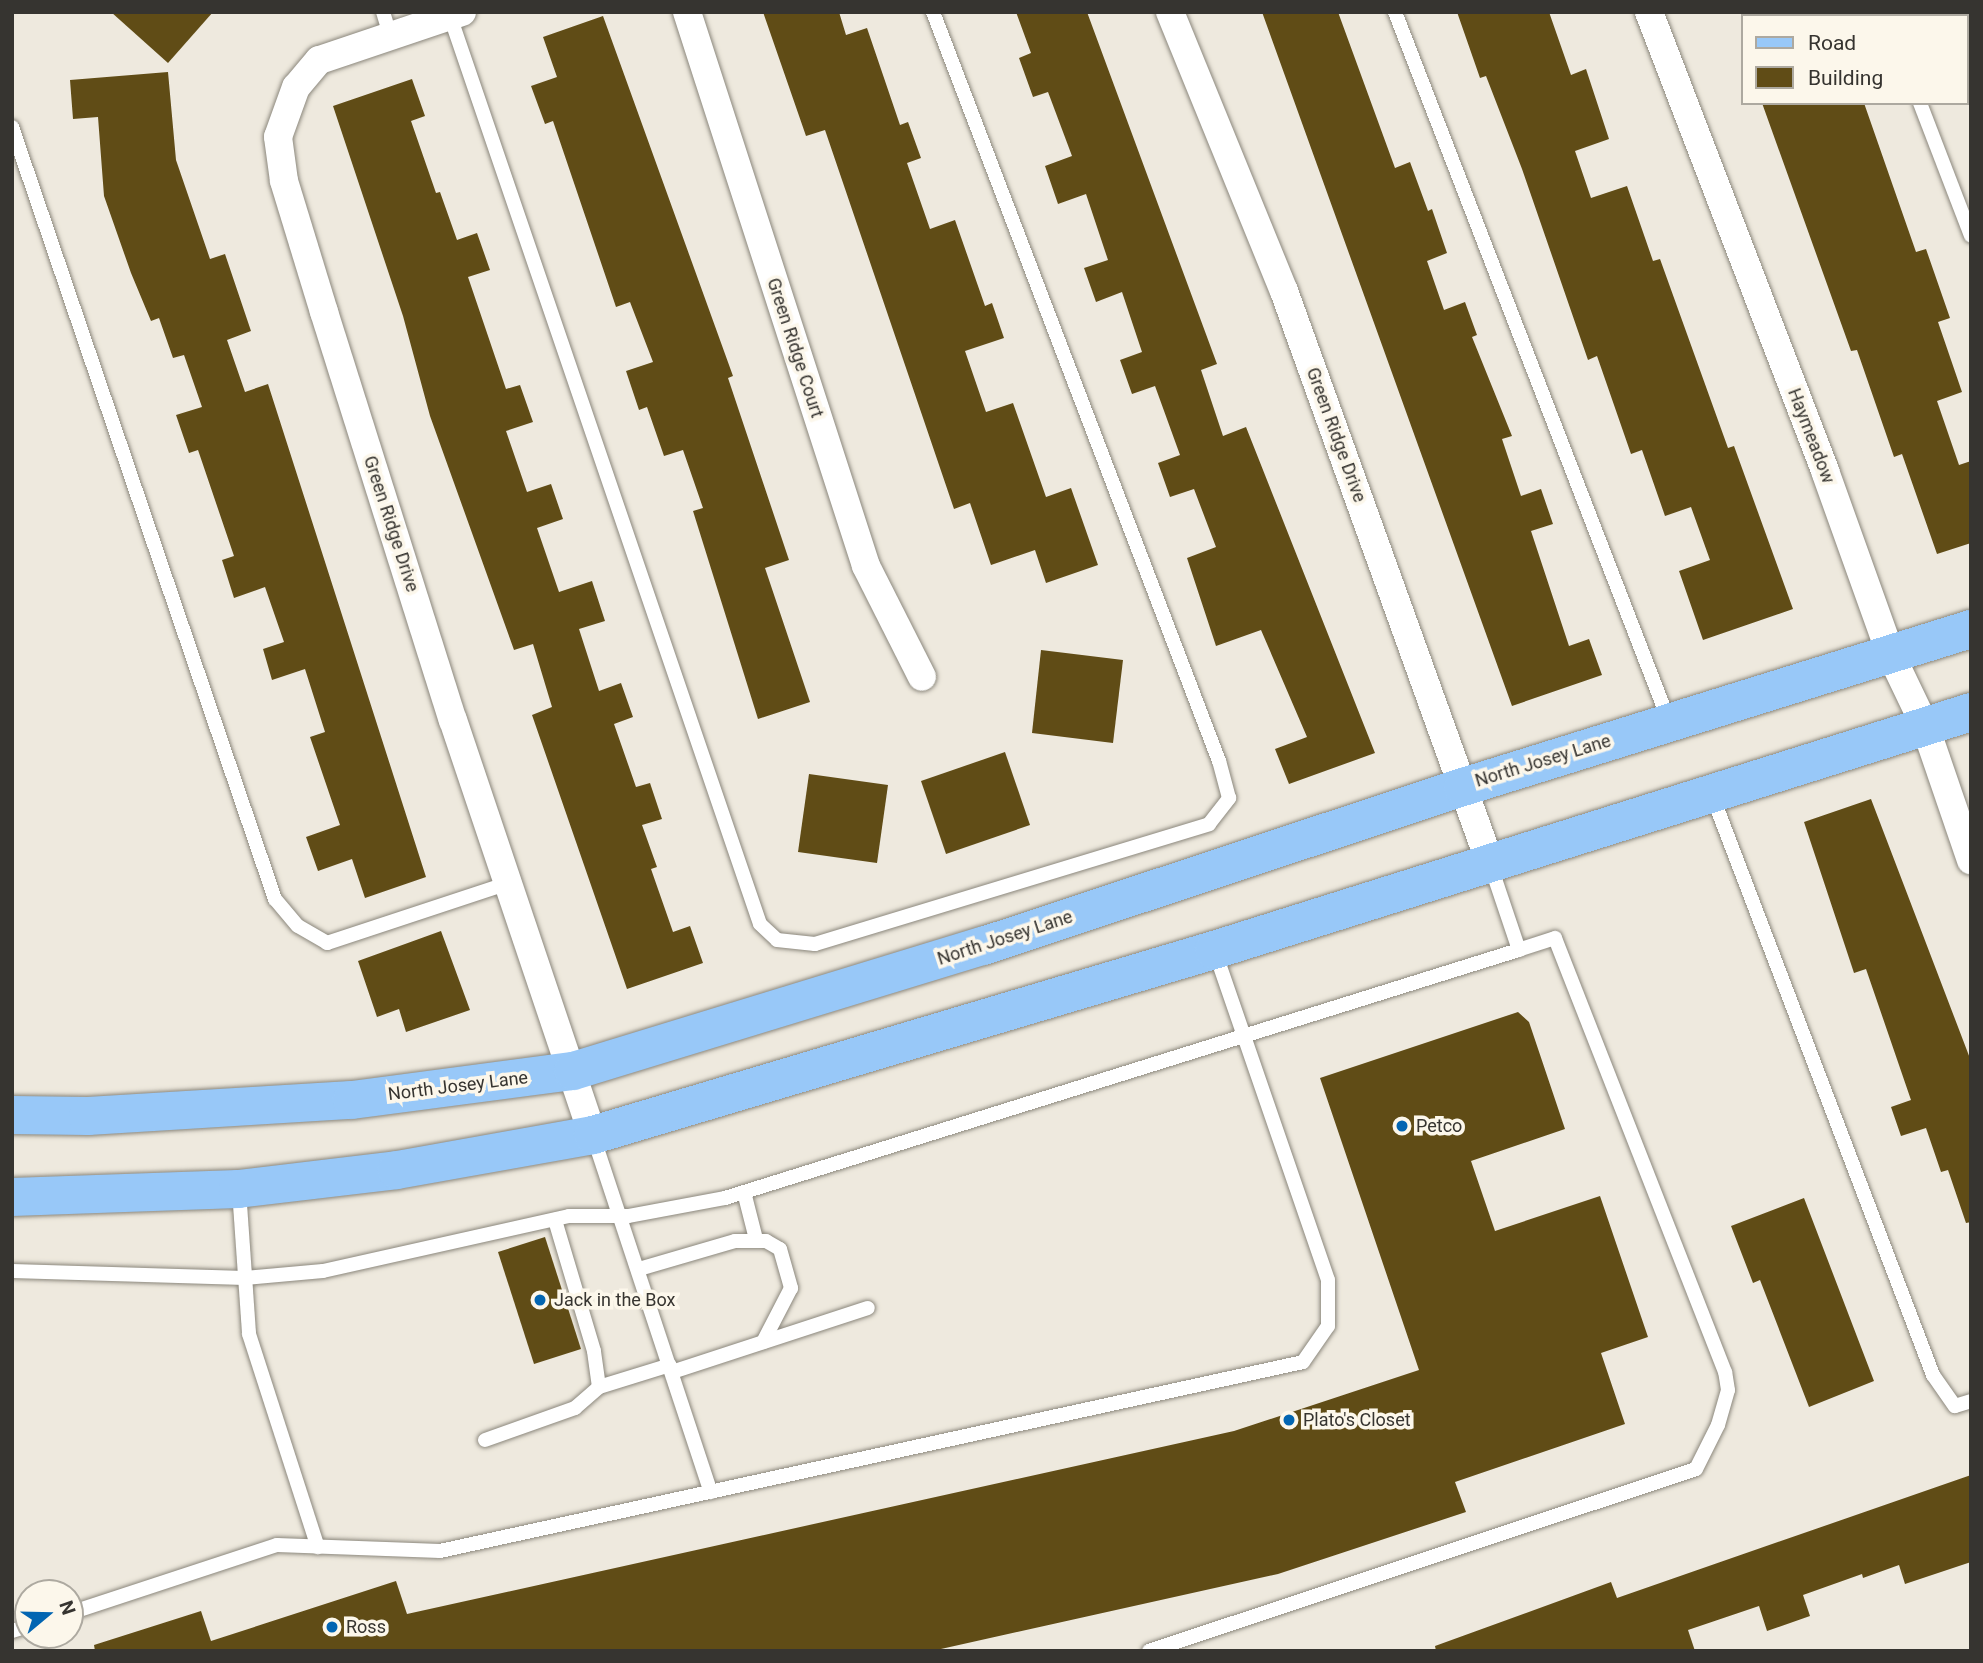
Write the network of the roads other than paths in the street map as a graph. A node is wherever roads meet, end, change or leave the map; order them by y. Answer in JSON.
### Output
{"nodes":[{"id":1,"x":687,"y":12,"type":"edge"},
{"id":2,"x":933,"y":12,"type":"edge"},
{"id":3,"x":1170,"y":12,"type":"edge"},
{"id":4,"x":1395,"y":12,"type":"edge"},
{"id":5,"x":1649,"y":12,"type":"edge"},
{"id":6,"x":456,"y":14,"type":"edge"},
{"id":7,"x":386,"y":24,"type":"edge"},
{"id":8,"x":1921,"y":105,"type":"edge"},
{"id":9,"x":12,"y":127,"type":"edge"},
{"id":10,"x":1971,"y":236,"type":"edge"},
{"id":11,"x":1971,"y":629,"type":"edge"},
{"id":12,"x":1890,"y":653,"type":"junction"},
{"id":13,"x":922,"y":677,"type":"dead end"},
{"id":14,"x":1971,"y":712,"type":"edge"},
{"id":15,"x":1669,"y":722,"type":"junction"},
{"id":16,"x":1925,"y":726,"type":"junction"},
{"id":17,"x":1463,"y":787,"type":"junction"},
{"id":18,"x":1712,"y":793,"type":"junction"},
{"id":19,"x":1971,"y":860,"type":"edge"},
{"id":20,"x":1490,"y":863,"type":"junction"},
{"id":21,"x":509,"y":883,"type":"junction"},
{"id":22,"x":1214,"y":950,"type":"junction"},
{"id":23,"x":1519,"y":950,"type":"junction"},
{"id":24,"x":1243,"y":1033,"type":"junction"},
{"id":25,"x":573,"y":1071,"type":"junction"},
{"id":26,"x":12,"y":1115,"type":"edge"},
{"id":27,"x":593,"y":1135,"type":"junction"},
{"id":28,"x":239,"y":1189,"type":"junction"},
{"id":29,"x":744,"y":1192,"type":"junction"},
{"id":30,"x":12,"y":1197,"type":"edge"},
{"id":31,"x":621,"y":1216,"type":"junction"},
{"id":32,"x":555,"y":1220,"type":"junction"},
{"id":33,"x":756,"y":1239,"type":"junction"},
{"id":34,"x":639,"y":1269,"type":"junction"},
{"id":35,"x":12,"y":1271,"type":"edge"},
{"id":36,"x":245,"y":1278,"type":"junction"},
{"id":37,"x":868,"y":1308,"type":"dead end"},
{"id":38,"x":763,"y":1342,"type":"junction"},
{"id":39,"x":671,"y":1368,"type":"junction"},
{"id":40,"x":599,"y":1387,"type":"junction"},
{"id":41,"x":1971,"y":1401,"type":"edge"},
{"id":42,"x":485,"y":1440,"type":"dead end"},
{"id":43,"x":711,"y":1492,"type":"junction"},
{"id":44,"x":318,"y":1547,"type":"junction"},
{"id":45,"x":84,"y":1608,"type":"edge"},
{"id":46,"x":1149,"y":1651,"type":"edge"}],
"edges":[{"from":1,"to":13,"type":"street","name":"Green Ridge Court"},
{"from":2,"to":6,"type":"lane"},
{"from":3,"to":17,"type":"street","name":"Green Ridge Drive"},
{"from":4,"to":15,"type":"lane"},
{"from":5,"to":12,"type":"street","name":"Haymeadow"},
{"from":6,"to":7,"type":"street","name":"Green Ridge Drive"},
{"from":7,"to":21,"type":"street","name":"Green Ridge Drive"},
{"from":8,"to":10,"type":"lane"},
{"from":9,"to":21,"type":"lane"},
{"from":11,"to":12,"type":"main road","name":"North Josey Lane"},
{"from":12,"to":15,"type":"main road","name":"North Josey Lane"},
{"from":12,"to":16,"type":"street","name":"Haymeadow"},
{"from":14,"to":16,"type":"main road"},
{"from":15,"to":17,"type":"main road","name":"North Josey Lane"},
{"from":16,"to":18,"type":"main road"},
{"from":16,"to":19,"type":"street","name":"Haymeadow"},
{"from":17,"to":20,"type":"street","name":"Green Ridge Drive"},
{"from":17,"to":25,"type":"main road","name":"North Josey Lane"},
{"from":18,"to":20,"type":"main road"},
{"from":18,"to":41,"type":"lane"},
{"from":20,"to":22,"type":"main road"},
{"from":20,"to":23,"type":"lane"},
{"from":21,"to":25,"type":"street","name":"Green Ridge Drive"},
{"from":22,"to":24,"type":"lane"},
{"from":22,"to":27,"type":"main road"},
{"from":23,"to":24,"type":"lane"},
{"from":23,"to":46,"type":"lane"},
{"from":24,"to":29,"type":"lane"},
{"from":24,"to":43,"type":"lane"},
{"from":25,"to":26,"type":"main road","name":"North Josey Lane"},
{"from":25,"to":27,"type":"street","name":"Green Ridge Drive"},
{"from":27,"to":28,"type":"main road"},
{"from":27,"to":31,"type":"lane"},
{"from":28,"to":30,"type":"main road"},
{"from":28,"to":36,"type":"lane"},
{"from":29,"to":31,"type":"lane"},
{"from":29,"to":33,"type":"lane"},
{"from":31,"to":32,"type":"lane"},
{"from":31,"to":34,"type":"lane"},
{"from":32,"to":36,"type":"lane"},
{"from":32,"to":40,"type":"lane"},
{"from":33,"to":34,"type":"lane"},
{"from":33,"to":38,"type":"lane"},
{"from":34,"to":39,"type":"lane"},
{"from":35,"to":36,"type":"lane"},
{"from":36,"to":44,"type":"lane"},
{"from":37,"to":38,"type":"lane"},
{"from":38,"to":39,"type":"lane"},
{"from":39,"to":40,"type":"lane"},
{"from":39,"to":43,"type":"lane"},
{"from":40,"to":42,"type":"lane"},
{"from":43,"to":44,"type":"lane"},
{"from":44,"to":45,"type":"lane"}]}
